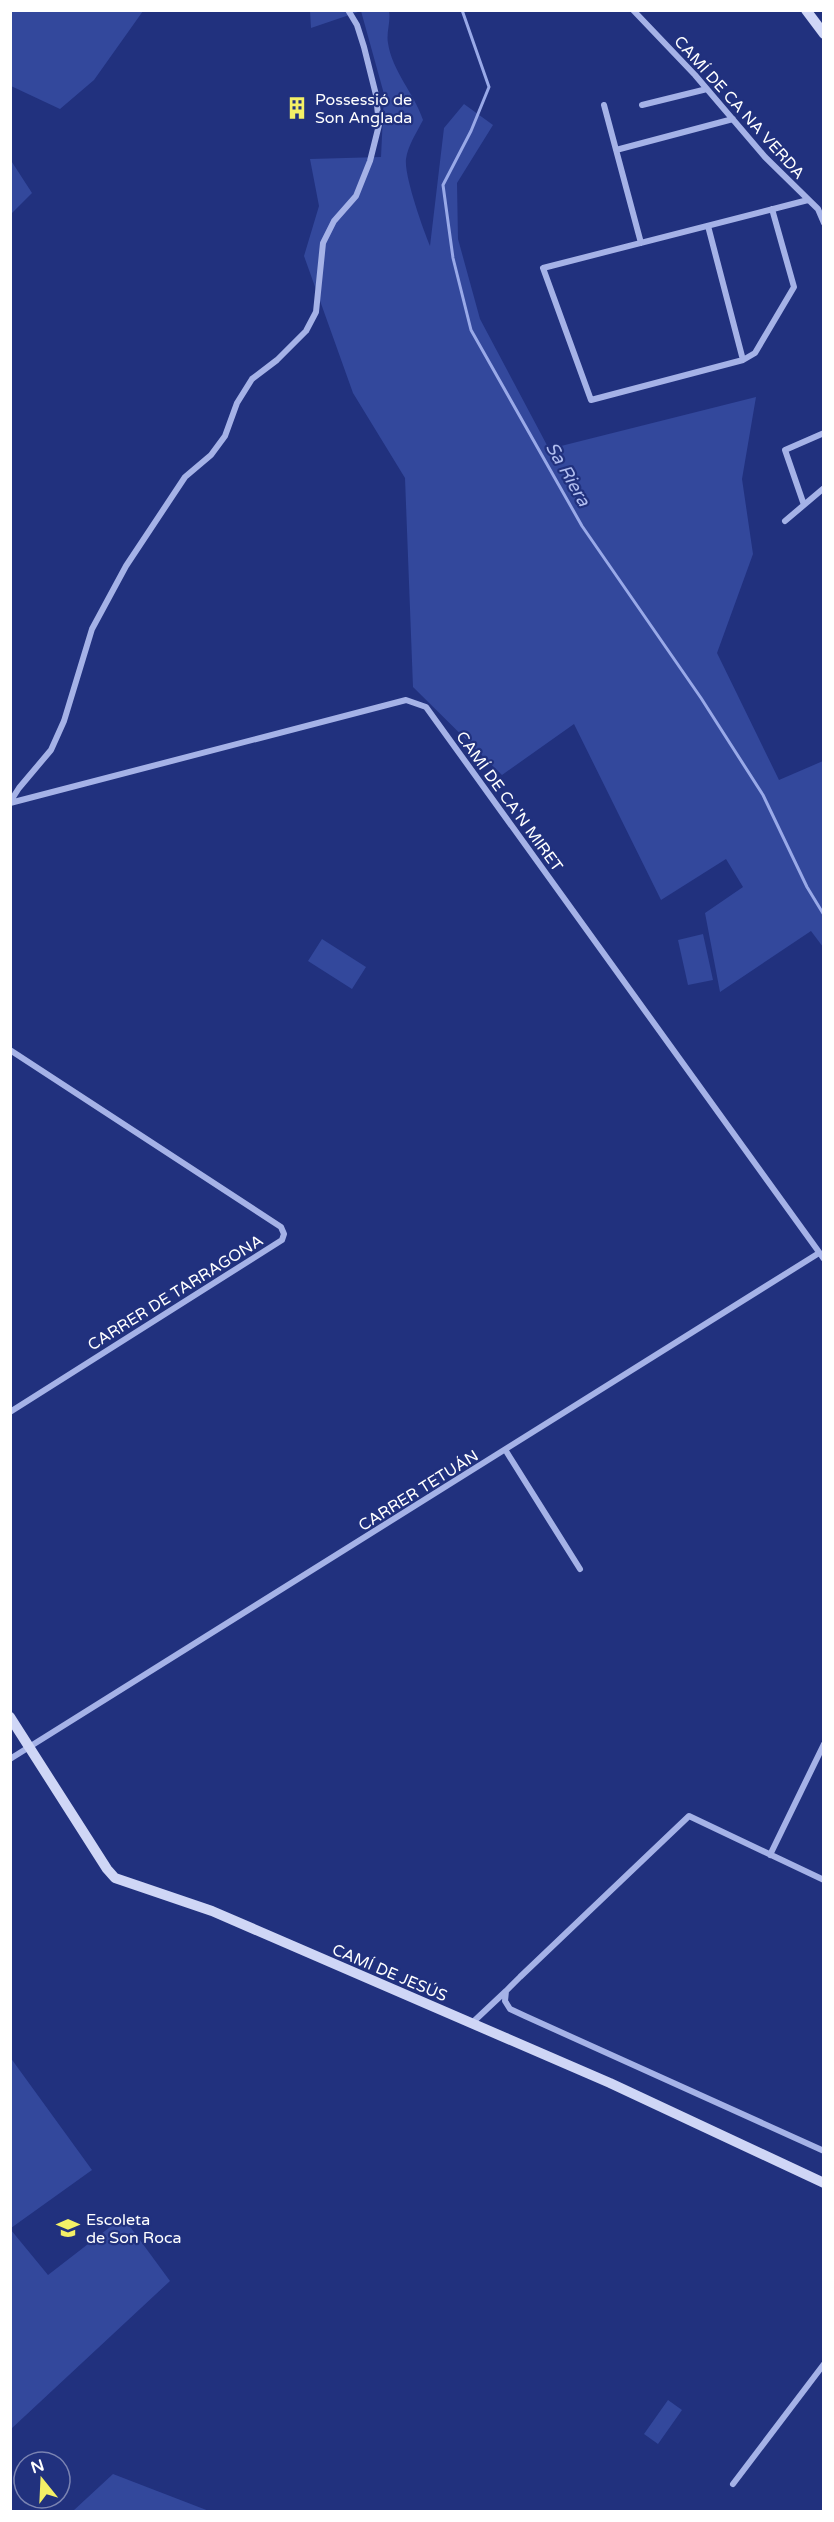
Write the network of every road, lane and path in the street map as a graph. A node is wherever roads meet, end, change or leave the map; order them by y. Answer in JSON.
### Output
{"nodes":[{"id":1,"x":348,"y":10,"type":"edge"},
{"id":2,"x":633,"y":10,"type":"edge"},
{"id":3,"x":806,"y":10,"type":"edge"},
{"id":4,"x":824,"y":34,"type":"edge"},
{"id":5,"x":707,"y":89,"type":"junction"},
{"id":6,"x":604,"y":105,"type":"dead end"},
{"id":7,"x":642,"y":105,"type":"dead end"},
{"id":8,"x":733,"y":119,"type":"junction"},
{"id":9,"x":616,"y":150,"type":"junction"},
{"id":10,"x":808,"y":200,"type":"junction"},
{"id":11,"x":772,"y":209,"type":"junction"},
{"id":12,"x":824,"y":223,"type":"edge"},
{"id":13,"x":708,"y":225,"type":"junction"},
{"id":14,"x":641,"y":243,"type":"junction"},
{"id":15,"x":743,"y":360,"type":"junction"},
{"id":16,"x":824,"y":433,"type":"edge"},
{"id":17,"x":824,"y":488,"type":"edge"},
{"id":18,"x":804,"y":505,"type":"junction"},
{"id":19,"x":785,"y":521,"type":"dead end"},
{"id":20,"x":10,"y":802,"type":"edge"},
{"id":21,"x":10,"y":1050,"type":"edge"},
{"id":22,"x":821,"y":1256,"type":"edge"},
{"id":23,"x":10,"y":1412,"type":"edge"},
{"id":24,"x":506,"y":1451,"type":"junction"},
{"id":25,"x":580,"y":1569,"type":"dead end"},
{"id":26,"x":10,"y":1718,"type":"edge"},
{"id":27,"x":824,"y":1744,"type":"edge"},
{"id":28,"x":30,"y":1748,"type":"junction"},
{"id":29,"x":10,"y":1759,"type":"edge"},
{"id":30,"x":770,"y":1855,"type":"junction"},
{"id":31,"x":824,"y":1881,"type":"edge"},
{"id":32,"x":506,"y":1991,"type":"junction"},
{"id":33,"x":472,"y":2023,"type":"junction"},
{"id":34,"x":824,"y":2151,"type":"edge"},
{"id":35,"x":824,"y":2183,"type":"edge"},
{"id":36,"x":824,"y":2364,"type":"edge"},
{"id":37,"x":733,"y":2484,"type":"dead end"}],
"edges":[{"from":1,"to":20,"type":"street"},
{"from":2,"to":5,"type":"street","name":"CAMÍ DE CA NA VERDA"},
{"from":3,"to":4,"type":"street"},
{"from":5,"to":7,"type":"street"},
{"from":5,"to":8,"type":"street","name":"CAMÍ DE CA NA VERDA"},
{"from":6,"to":9,"type":"street"},
{"from":8,"to":9,"type":"street"},
{"from":8,"to":10,"type":"street","name":"CAMÍ DE CA NA VERDA"},
{"from":9,"to":14,"type":"street"},
{"from":10,"to":11,"type":"street"},
{"from":10,"to":12,"type":"street","name":"CAMÍ DE CA NA VERDA"},
{"from":11,"to":13,"type":"street"},
{"from":11,"to":15,"type":"street"},
{"from":13,"to":14,"type":"street"},
{"from":13,"to":15,"type":"street"},
{"from":14,"to":15,"type":"street"},
{"from":16,"to":18,"type":"street"},
{"from":17,"to":18,"type":"street"},
{"from":18,"to":19,"type":"street"},
{"from":20,"to":22,"type":"street","name":"CAMÍ DE CA'N MIRET"},
{"from":21,"to":23,"type":"street","name":"CARRER DE TARRAGONA"},
{"from":22,"to":24,"type":"street","name":"CARRER TETUÁN"},
{"from":24,"to":25,"type":"street"},
{"from":24,"to":28,"type":"street","name":"CARRER TETUÁN"},
{"from":26,"to":28,"type":"street","name":"CAMÍ DE JESÚS"},
{"from":27,"to":30,"type":"street"},
{"from":28,"to":29,"type":"street","name":"CARRER TETUÁN"},
{"from":28,"to":33,"type":"street","name":"CAMÍ DE JESÚS"},
{"from":30,"to":31,"type":"street"},
{"from":30,"to":32,"type":"street"},
{"from":32,"to":33,"type":"street"},
{"from":32,"to":34,"type":"street"},
{"from":33,"to":35,"type":"street","name":"CAMÍ DE JESÚS"},
{"from":36,"to":37,"type":"street"}]}
